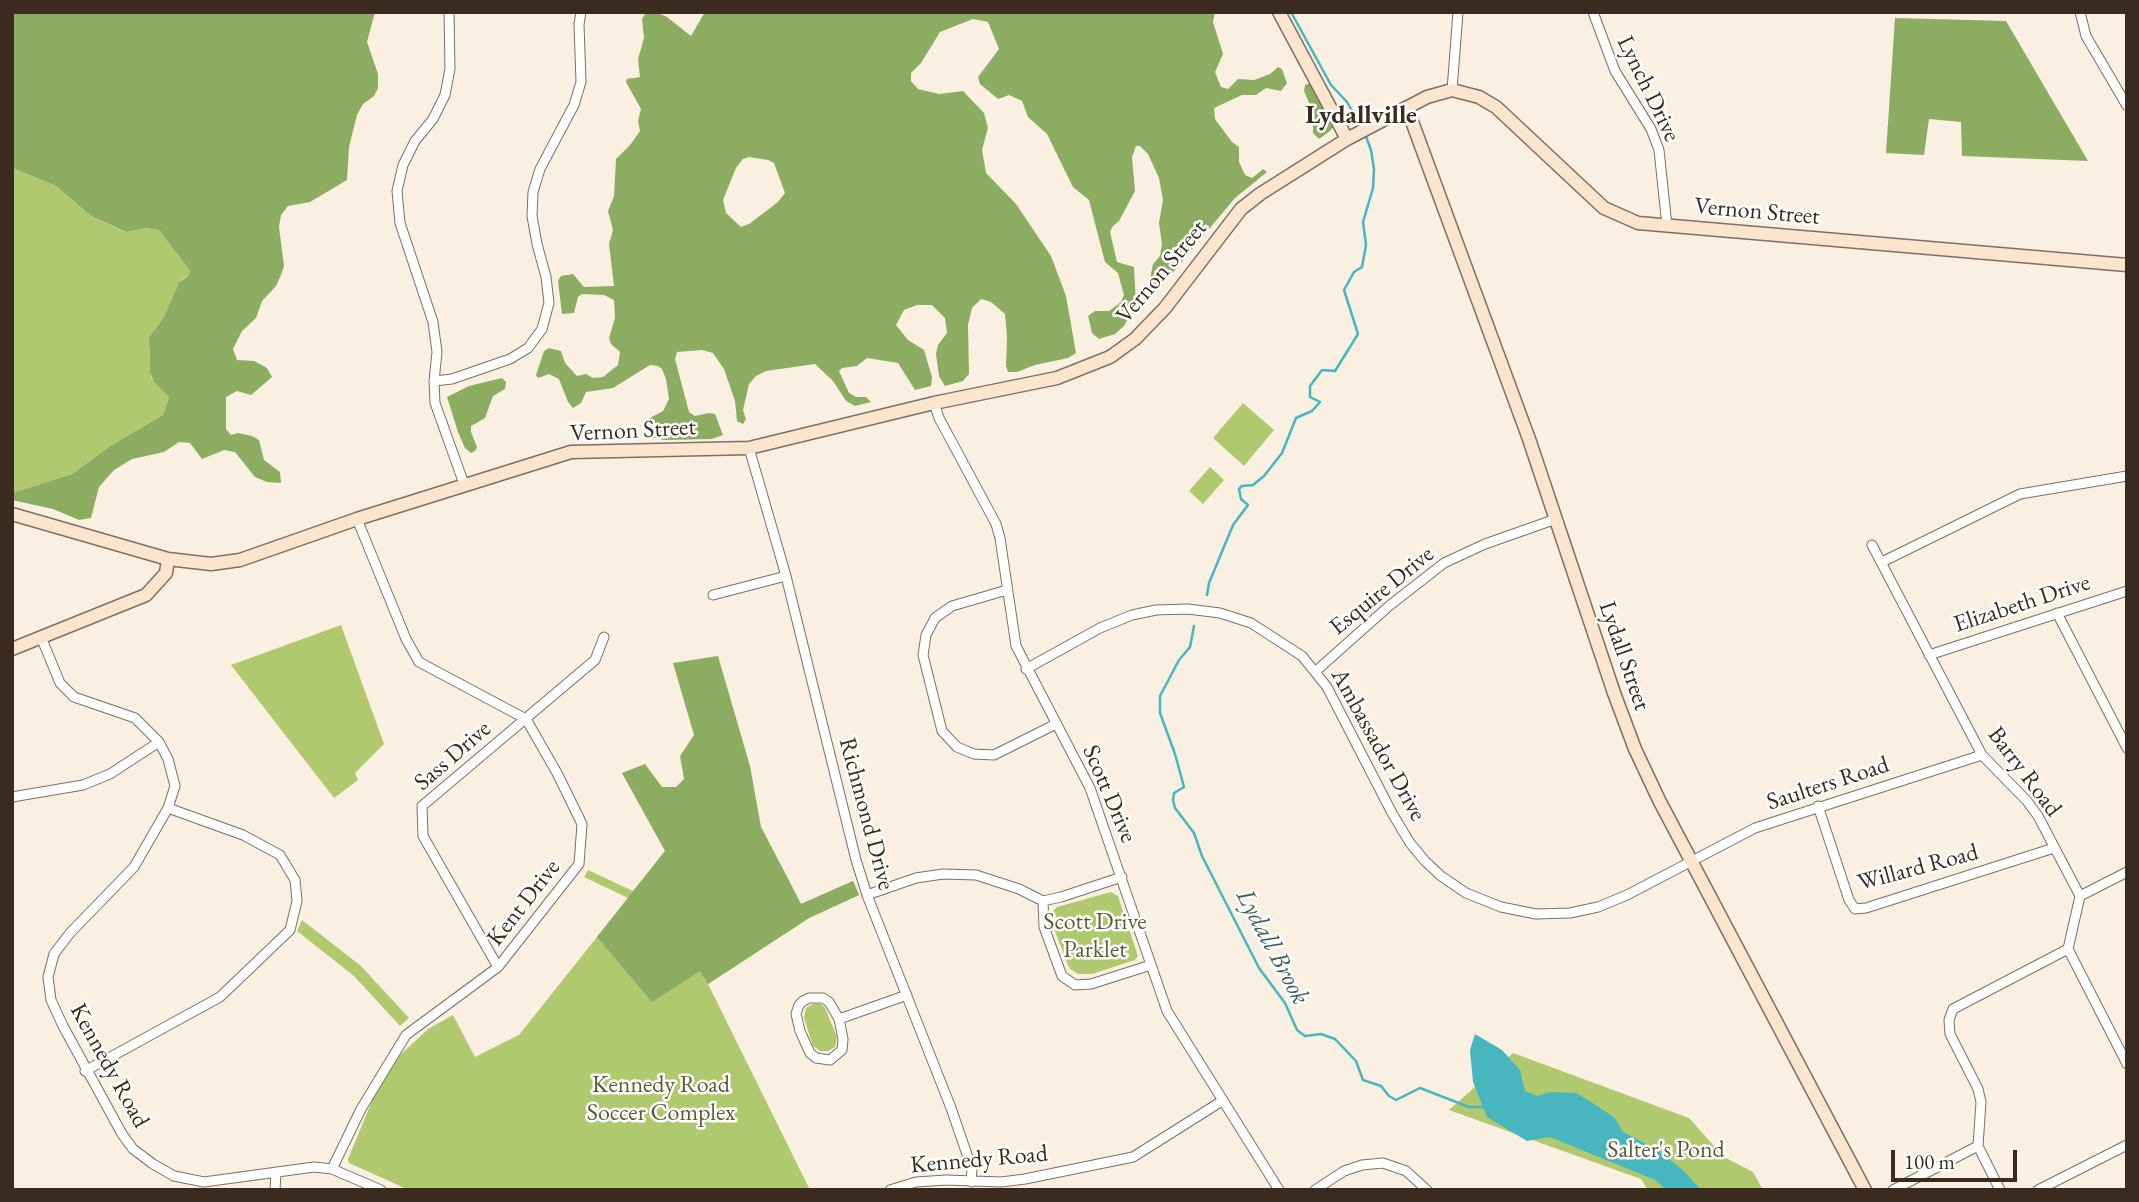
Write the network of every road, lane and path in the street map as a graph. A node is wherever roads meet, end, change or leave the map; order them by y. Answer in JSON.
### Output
{"nodes":[{"id":1,"x":449,"y":12,"type":"edge"},
{"id":2,"x":581,"y":12,"type":"edge"},
{"id":3,"x":1279,"y":12,"type":"edge"},
{"id":4,"x":1458,"y":12,"type":"edge"},
{"id":5,"x":1593,"y":12,"type":"edge"},
{"id":6,"x":2080,"y":12,"type":"edge"},
{"id":7,"x":1452,"y":90,"type":"junction"},
{"id":8,"x":2127,"y":106,"type":"edge"},
{"id":9,"x":1407,"y":108,"type":"junction"},
{"id":10,"x":1346,"y":139,"type":"junction"},
{"id":11,"x":1667,"y":226,"type":"junction"},
{"id":12,"x":2127,"y":265,"type":"edge"},
{"id":13,"x":434,"y":381,"type":"junction"},
{"id":14,"x":934,"y":403,"type":"junction"},
{"id":15,"x":749,"y":448,"type":"junction"},
{"id":16,"x":2127,"y":476,"type":"edge"},
{"id":17,"x":464,"y":484,"type":"junction"},
{"id":18,"x":12,"y":514,"type":"edge"},
{"id":19,"x":357,"y":519,"type":"junction"},
{"id":20,"x":1556,"y":519,"type":"junction"},
{"id":21,"x":1872,"y":545,"type":"dead end"},
{"id":22,"x":168,"y":559,"type":"junction"},
{"id":23,"x":1882,"y":562,"type":"junction"},
{"id":24,"x":786,"y":576,"type":"junction"},
{"id":25,"x":1007,"y":590,"type":"junction"},
{"id":26,"x":2127,"y":591,"type":"edge"},
{"id":27,"x":713,"y":595,"type":"dead end"},
{"id":28,"x":2057,"y":613,"type":"junction"},
{"id":29,"x":604,"y":637,"type":"dead end"},
{"id":30,"x":41,"y":638,"type":"junction"},
{"id":31,"x":12,"y":649,"type":"edge"},
{"id":32,"x":1929,"y":655,"type":"junction"},
{"id":33,"x":1026,"y":669,"type":"junction"},
{"id":34,"x":1316,"y":671,"type":"junction"},
{"id":35,"x":526,"y":719,"type":"junction"},
{"id":36,"x":1056,"y":724,"type":"junction"},
{"id":37,"x":159,"y":742,"type":"junction"},
{"id":38,"x":2127,"y":748,"type":"edge"},
{"id":39,"x":1982,"y":755,"type":"junction"},
{"id":40,"x":12,"y":797,"type":"edge"},
{"id":41,"x":1818,"y":806,"type":"junction"},
{"id":42,"x":168,"y":808,"type":"junction"},
{"id":43,"x":2054,"y":848,"type":"junction"},
{"id":44,"x":1691,"y":861,"type":"junction"},
{"id":45,"x":2127,"y":872,"type":"edge"},
{"id":46,"x":1122,"y":877,"type":"junction"},
{"id":47,"x":867,"y":895,"type":"junction"},
{"id":48,"x":2080,"y":895,"type":"junction"},
{"id":49,"x":1043,"y":901,"type":"junction"},
{"id":50,"x":2068,"y":949,"type":"junction"},
{"id":51,"x":1151,"y":965,"type":"junction"},
{"id":52,"x":498,"y":967,"type":"junction"},
{"id":53,"x":907,"y":995,"type":"junction"},
{"id":54,"x":839,"y":1019,"type":"junction"},
{"id":55,"x":2127,"y":1063,"type":"edge"},
{"id":56,"x":85,"y":1071,"type":"junction"},
{"id":57,"x":1222,"y":1101,"type":"junction"},
{"id":58,"x":2127,"y":1145,"type":"edge"},
{"id":59,"x":1978,"y":1146,"type":"junction"},
{"id":60,"x":332,"y":1169,"type":"junction"},
{"id":61,"x":276,"y":1172,"type":"junction"},
{"id":62,"x":971,"y":1182,"type":"junction"},
{"id":63,"x":275,"y":1190,"type":"edge"},
{"id":64,"x":381,"y":1190,"type":"edge"},
{"id":65,"x":890,"y":1190,"type":"edge"},
{"id":66,"x":1279,"y":1190,"type":"edge"},
{"id":67,"x":1315,"y":1190,"type":"edge"},
{"id":68,"x":1427,"y":1190,"type":"edge"},
{"id":69,"x":1865,"y":1190,"type":"edge"},
{"id":70,"x":1893,"y":1190,"type":"edge"},
{"id":71,"x":2000,"y":1190,"type":"edge"},
{"id":72,"x":2038,"y":1190,"type":"edge"}],
"edges":[{"from":1,"to":13,"type":"street"},
{"from":2,"to":13,"type":"street"},
{"from":3,"to":10,"type":"street"},
{"from":4,"to":7,"type":"street"},
{"from":5,"to":11,"type":"street","name":"Lynch Drive"},
{"from":6,"to":8,"type":"street"},
{"from":7,"to":9,"type":"street","name":"Vernon Street"},
{"from":7,"to":11,"type":"street","name":"Vernon Street"},
{"from":9,"to":10,"type":"street","name":"Vernon Street"},
{"from":9,"to":20,"type":"street","name":"Lydall Street"},
{"from":10,"to":14,"type":"street","name":"Vernon Street"},
{"from":11,"to":12,"type":"street","name":"Vernon Street"},
{"from":13,"to":17,"type":"street"},
{"from":14,"to":15,"type":"street","name":"Vernon Street"},
{"from":14,"to":25,"type":"street","name":"Scott Drive"},
{"from":15,"to":17,"type":"street","name":"Vernon Street"},
{"from":15,"to":24,"type":"street","name":"Richmond Drive"},
{"from":16,"to":23,"type":"street"},
{"from":17,"to":19,"type":"street","name":"Vernon Street"},
{"from":18,"to":22,"type":"street","name":"Vernon Street"},
{"from":19,"to":22,"type":"street","name":"Vernon Street"},
{"from":19,"to":35,"type":"street"},
{"from":20,"to":34,"type":"street","name":"Esquire Drive"},
{"from":20,"to":44,"type":"street","name":"Lydall Street"},
{"from":21,"to":23,"type":"street","name":"Barry Road"},
{"from":22,"to":30,"type":"street"},
{"from":23,"to":32,"type":"street","name":"Barry Road"},
{"from":24,"to":27,"type":"street"},
{"from":24,"to":47,"type":"street","name":"Richmond Drive"},
{"from":25,"to":33,"type":"street","name":"Scott Drive"},
{"from":25,"to":36,"type":"street"},
{"from":26,"to":28,"type":"street","name":"Elizabeth Drive"},
{"from":28,"to":32,"type":"street","name":"Elizabeth Drive"},
{"from":28,"to":38,"type":"street"},
{"from":29,"to":35,"type":"street","name":"Sass Drive"},
{"from":30,"to":31,"type":"street"},
{"from":30,"to":37,"type":"street","name":"Kennedy Road"},
{"from":32,"to":39,"type":"street","name":"Barry Road"},
{"from":33,"to":34,"type":"street","name":"Ambassador Drive"},
{"from":33,"to":36,"type":"street","name":"Scott Drive"},
{"from":34,"to":44,"type":"street","name":"Ambassador Drive"},
{"from":35,"to":52,"type":"street","name":"Kent Drive"},
{"from":35,"to":52,"type":"street","name":"Sass Drive"},
{"from":36,"to":46,"type":"street","name":"Scott Drive"},
{"from":37,"to":40,"type":"street"},
{"from":37,"to":42,"type":"street","name":"Kennedy Road"},
{"from":39,"to":41,"type":"street","name":"Saulters Road"},
{"from":39,"to":43,"type":"street","name":"Barry Road"},
{"from":41,"to":43,"type":"street","name":"Willard Road"},
{"from":41,"to":44,"type":"street","name":"Saulters Road"},
{"from":42,"to":56,"type":"street","name":"Kennedy Road"},
{"from":42,"to":56,"type":"street"},
{"from":43,"to":48,"type":"street","name":"Barry Road"},
{"from":44,"to":69,"type":"street","name":"Lydall Street"},
{"from":45,"to":48,"type":"street"},
{"from":46,"to":49,"type":"street"},
{"from":46,"to":51,"type":"street","name":"Scott Drive"},
{"from":47,"to":49,"type":"street"},
{"from":47,"to":53,"type":"street","name":"Richmond Drive"},
{"from":48,"to":50,"type":"street"},
{"from":49,"to":51,"type":"street"},
{"from":50,"to":55,"type":"street"},
{"from":50,"to":59,"type":"street"},
{"from":51,"to":57,"type":"street","name":"Scott Drive"},
{"from":52,"to":60,"type":"street","name":"Kent Drive"},
{"from":53,"to":54,"type":"street"},
{"from":53,"to":62,"type":"street","name":"Richmond Drive"},
{"from":54,"to":54,"type":"street"},
{"from":56,"to":61,"type":"street","name":"Kennedy Road"},
{"from":57,"to":62,"type":"street","name":"Kennedy Road"},
{"from":57,"to":66,"type":"street","name":"Scott Drive"},
{"from":58,"to":72,"type":"street"},
{"from":59,"to":70,"type":"street"},
{"from":59,"to":71,"type":"street"},
{"from":60,"to":61,"type":"street","name":"Kennedy Road"},
{"from":60,"to":64,"type":"street","name":"Kennedy Road"},
{"from":61,"to":63,"type":"street"},
{"from":62,"to":65,"type":"street","name":"Kennedy Road"},
{"from":67,"to":68,"type":"street"}]}
